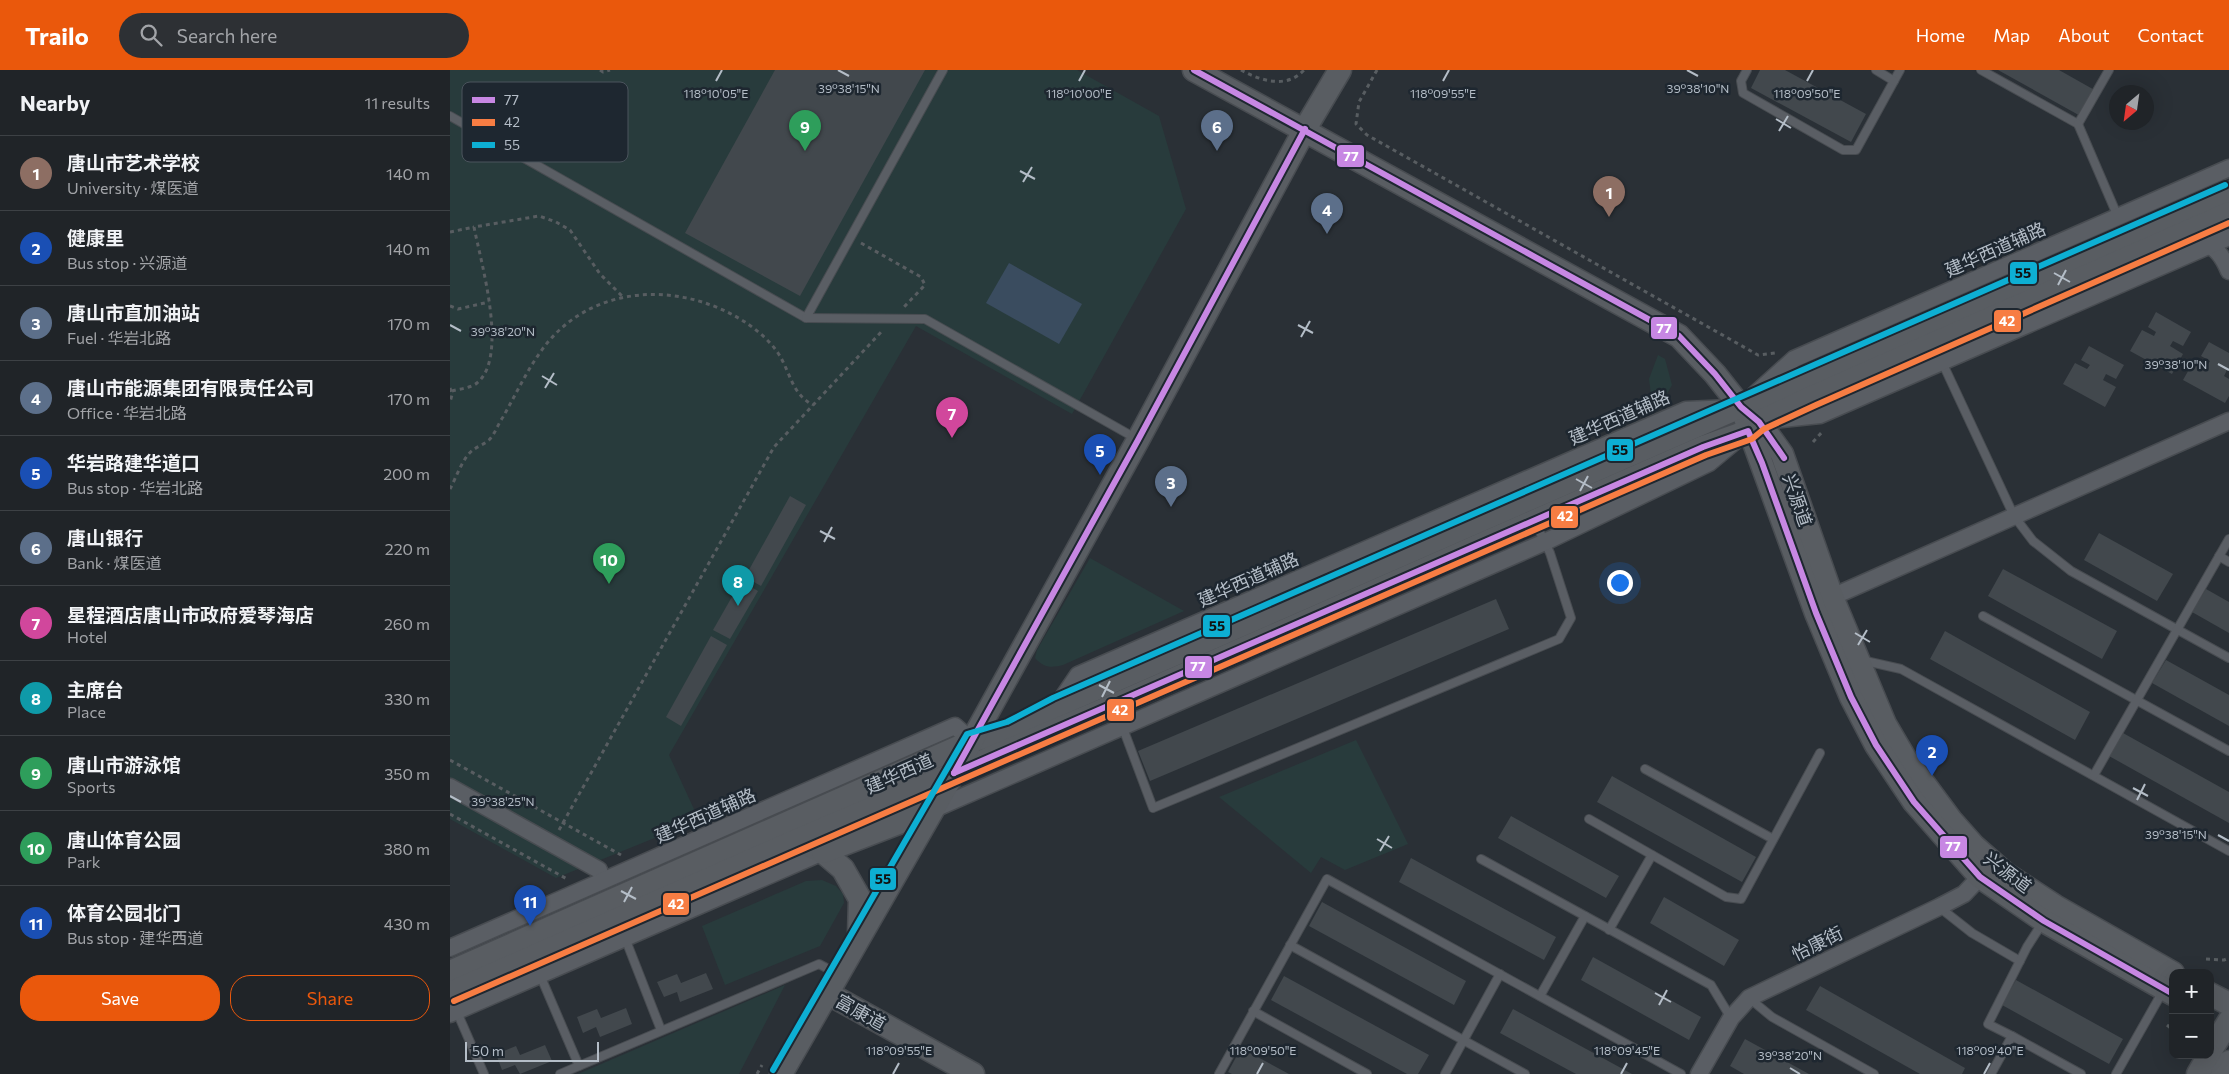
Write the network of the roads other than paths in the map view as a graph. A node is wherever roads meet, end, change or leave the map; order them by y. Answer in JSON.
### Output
{"nodes":[{"id":1,"x":943,"y":70,"type":"edge"},
{"id":2,"x":1194,"y":70,"type":"edge"},
{"id":3,"x":1340,"y":70,"type":"edge"},
{"id":4,"x":1747,"y":70,"type":"edge"},
{"id":5,"x":1876,"y":70,"type":"edge"},
{"id":6,"x":1900,"y":70,"type":"edge"},
{"id":7,"x":1981,"y":70,"type":"edge"},
{"id":8,"x":2109,"y":70,"type":"edge"},
{"id":9,"x":1894,"y":80,"type":"junction"},
{"id":10,"x":450,"y":116,"type":"edge"},
{"id":11,"x":462,"y":123,"type":"edge"},
{"id":12,"x":2078,"y":124,"type":"junction"},
{"id":13,"x":1305,"y":129,"type":"junction"},
{"id":14,"x":531,"y":162,"type":"edge"},
{"id":15,"x":2229,"y":168,"type":"edge"},
{"id":16,"x":2229,"y":193,"type":"edge"},
{"id":17,"x":2229,"y":213,"type":"edge"},
{"id":18,"x":2118,"y":217,"type":"junction"},
{"id":19,"x":2182,"y":234,"type":"junction"},
{"id":20,"x":2229,"y":237,"type":"edge"},
{"id":21,"x":2210,"y":245,"type":"junction"},
{"id":22,"x":2229,"y":271,"type":"edge"},
{"id":23,"x":806,"y":318,"type":"junction"},
{"id":24,"x":1942,"y":362,"type":"junction"},
{"id":25,"x":1742,"y":407,"type":"junction"},
{"id":26,"x":2229,"y":421,"type":"edge"},
{"id":27,"x":1754,"y":426,"type":"junction"},
{"id":28,"x":1138,"y":440,"type":"junction"},
{"id":29,"x":2014,"y":516,"type":"junction"},
{"id":30,"x":1534,"y":521,"type":"junction"},
{"id":31,"x":2229,"y":539,"type":"edge"},
{"id":32,"x":1545,"y":542,"type":"junction"},
{"id":33,"x":2219,"y":556,"type":"junction"},
{"id":34,"x":2229,"y":562,"type":"edge"},
{"id":35,"x":1832,"y":597,"type":"junction"},
{"id":36,"x":1983,"y":616,"type":"dead end"},
{"id":37,"x":2178,"y":629,"type":"junction"},
{"id":38,"x":2229,"y":658,"type":"edge"},
{"id":39,"x":1859,"y":660,"type":"junction"},
{"id":40,"x":2137,"y":701,"type":"junction"},
{"id":41,"x":1119,"y":715,"type":"junction"},
{"id":42,"x":972,"y":741,"type":"junction"},
{"id":43,"x":2229,"y":751,"type":"edge"},
{"id":44,"x":1820,"y":753,"type":"dead end"},
{"id":45,"x":1645,"y":769,"type":"dead end"},
{"id":46,"x":954,"y":773,"type":"junction"},
{"id":47,"x":2094,"y":775,"type":"junction"},
{"id":48,"x":450,"y":787,"type":"edge"},
{"id":49,"x":932,"y":810,"type":"junction"},
{"id":50,"x":1589,"y":819,"type":"dead end"},
{"id":51,"x":797,"y":840,"type":"junction"},
{"id":52,"x":1773,"y":840,"type":"junction"},
{"id":53,"x":2229,"y":851,"type":"edge"},
{"id":54,"x":823,"y":852,"type":"junction"},
{"id":55,"x":1652,"y":855,"type":"junction"},
{"id":56,"x":1481,"y":859,"type":"dead end"},
{"id":57,"x":599,"y":870,"type":"dead end"},
{"id":58,"x":1980,"y":877,"type":"junction"},
{"id":59,"x":1939,"y":907,"type":"junction"},
{"id":60,"x":1585,"y":916,"type":"junction"},
{"id":61,"x":2044,"y":921,"type":"junction"},
{"id":62,"x":1609,"y":930,"type":"junction"},
{"id":63,"x":859,"y":936,"type":"junction"},
{"id":64,"x":625,"y":938,"type":"junction"},
{"id":65,"x":1290,"y":945,"type":"junction"},
{"id":66,"x":450,"y":948,"type":"edge"},
{"id":67,"x":2020,"y":961,"type":"junction"},
{"id":68,"x":450,"y":972,"type":"edge"},
{"id":69,"x":1500,"y":974,"type":"junction"},
{"id":70,"x":540,"y":975,"type":"junction"},
{"id":71,"x":832,"y":984,"type":"junction"},
{"id":72,"x":2169,"y":984,"type":"edge"},
{"id":73,"x":2169,"y":984,"type":"edge"},
{"id":74,"x":2169,"y":987,"type":"edge"},
{"id":75,"x":1540,"y":996,"type":"junction"},
{"id":76,"x":1749,"y":998,"type":"junction"},
{"id":77,"x":2214,"y":1001,"type":"edge"},
{"id":78,"x":452,"y":1006,"type":"edge"},
{"id":79,"x":1253,"y":1011,"type":"junction"},
{"id":80,"x":1731,"y":1018,"type":"junction"},
{"id":81,"x":2224,"y":1019,"type":"edge"},
{"id":82,"x":662,"y":1030,"type":"junction"},
{"id":83,"x":2012,"y":1036,"type":"junction"},
{"id":84,"x":1464,"y":1040,"type":"junction"},
{"id":85,"x":2214,"y":1042,"type":"edge"},
{"id":86,"x":2206,"y":1059,"type":"edge"},
{"id":87,"x":2229,"y":1062,"type":"edge"},
{"id":88,"x":579,"y":1066,"type":"junction"},
{"id":89,"x":484,"y":1074,"type":"edge"},
{"id":90,"x":560,"y":1074,"type":"edge"},
{"id":91,"x":781,"y":1074,"type":"edge"},
{"id":92,"x":973,"y":1074,"type":"edge"},
{"id":93,"x":1219,"y":1074,"type":"edge"},
{"id":94,"x":1367,"y":1074,"type":"edge"},
{"id":95,"x":1445,"y":1074,"type":"edge"},
{"id":96,"x":1525,"y":1074,"type":"edge"},
{"id":97,"x":1680,"y":1074,"type":"edge"},
{"id":98,"x":1699,"y":1074,"type":"edge"},
{"id":99,"x":1874,"y":1074,"type":"edge"},
{"id":100,"x":1991,"y":1074,"type":"edge"},
{"id":101,"x":2081,"y":1074,"type":"edge"},
{"id":102,"x":2116,"y":1074,"type":"edge"},
{"id":103,"x":2198,"y":1074,"type":"edge"},
{"id":104,"x":2222,"y":1074,"type":"edge"}],
"edges":[{"from":1,"to":23,"type":"lane"},
{"from":2,"to":13,"type":"main road"},
{"from":3,"to":13,"type":"main road"},
{"from":4,"to":9,"type":"lane"},
{"from":5,"to":9,"type":"lane"},
{"from":6,"to":9,"type":"lane"},
{"from":7,"to":12,"type":"lane"},
{"from":8,"to":12,"type":"lane"},
{"from":10,"to":11,"type":"lane"},
{"from":12,"to":18,"type":"lane"},
{"from":13,"to":25,"type":"main road"},
{"from":13,"to":28,"type":"main road"},
{"from":14,"to":23,"type":"lane"},
{"from":15,"to":18,"type":"street","name":"建华西道辅路"},
{"from":16,"to":25,"type":"main road","name":"建华西道"},
{"from":17,"to":19,"type":"main road","name":"建华西道"},
{"from":18,"to":25,"type":"street","name":"建华西道辅路"},
{"from":19,"to":21,"type":"street"},
{"from":19,"to":27,"type":"main road","name":"建华西道"},
{"from":20,"to":21,"type":"street"},
{"from":21,"to":22,"type":"street"},
{"from":21,"to":24,"type":"street"},
{"from":23,"to":28,"type":"lane"},
{"from":24,"to":27,"type":"street"},
{"from":24,"to":29,"type":"lane"},
{"from":25,"to":27,"type":"main road","name":"兴源道"},
{"from":25,"to":42,"type":"main road","name":"建华西道"},
{"from":26,"to":29,"type":"street"},
{"from":27,"to":30,"type":"main road","name":"建华西道"},
{"from":27,"to":32,"type":"street"},
{"from":27,"to":35,"type":"main road","name":"兴源道"},
{"from":27,"to":58,"type":"main road","name":"兴源道"},
{"from":28,"to":42,"type":"main road"},
{"from":29,"to":35,"type":"street"},
{"from":29,"to":37,"type":"lane"},
{"from":30,"to":32,"type":"lane"},
{"from":30,"to":41,"type":"main road","name":"建华西道"},
{"from":31,"to":33,"type":"lane"},
{"from":32,"to":41,"type":"street"},
{"from":32,"to":41,"type":"lane"},
{"from":33,"to":34,"type":"lane"},
{"from":33,"to":37,"type":"lane"},
{"from":35,"to":39,"type":"main road","name":"兴源道"},
{"from":36,"to":40,"type":"lane"},
{"from":37,"to":38,"type":"lane"},
{"from":37,"to":40,"type":"lane"},
{"from":39,"to":47,"type":"lane"},
{"from":39,"to":72,"type":"main road","name":"兴源道"},
{"from":40,"to":43,"type":"lane"},
{"from":40,"to":47,"type":"lane"},
{"from":41,"to":46,"type":"main road","name":"建华西道"},
{"from":41,"to":49,"type":"street"},
{"from":42,"to":46,"type":"main road"},
{"from":42,"to":66,"type":"street","name":"建华西道辅路"},
{"from":42,"to":68,"type":"main road","name":"建华西道"},
{"from":44,"to":52,"type":"lane"},
{"from":45,"to":52,"type":"lane"},
{"from":46,"to":49,"type":"main road"},
{"from":46,"to":51,"type":"main road","name":"建华西道"},
{"from":47,"to":53,"type":"lane"},
{"from":48,"to":57,"type":"street"},
{"from":49,"to":54,"type":"main road"},
{"from":49,"to":63,"type":"main road"},
{"from":50,"to":55,"type":"lane"},
{"from":51,"to":54,"type":"main road"},
{"from":51,"to":78,"type":"main road","name":"建华西道"},
{"from":52,"to":55,"type":"lane"},
{"from":54,"to":63,"type":"main road"},
{"from":54,"to":64,"type":"street"},
{"from":55,"to":62,"type":"lane"},
{"from":56,"to":60,"type":"lane"},
{"from":58,"to":59,"type":"street","name":"怡康街"},
{"from":58,"to":61,"type":"main road","name":"兴源道"},
{"from":59,"to":67,"type":"lane"},
{"from":59,"to":76,"type":"street","name":"怡康街"},
{"from":60,"to":62,"type":"lane"},
{"from":60,"to":75,"type":"lane"},
{"from":61,"to":67,"type":"lane"},
{"from":61,"to":73,"type":"main road","name":"兴源道"},
{"from":62,"to":80,"type":"lane"},
{"from":63,"to":71,"type":"main road"},
{"from":64,"to":70,"type":"street"},
{"from":64,"to":82,"type":"lane"},
{"from":65,"to":69,"type":"lane"},
{"from":65,"to":79,"type":"lane"},
{"from":65,"to":84,"type":"lane"},
{"from":67,"to":83,"type":"lane"},
{"from":69,"to":75,"type":"lane"},
{"from":69,"to":84,"type":"lane"},
{"from":70,"to":78,"type":"street"},
{"from":70,"to":88,"type":"lane"},
{"from":71,"to":82,"type":"lane"},
{"from":71,"to":91,"type":"main road"},
{"from":71,"to":92,"type":"main road","name":"富康道"},
{"from":74,"to":102,"type":"lane"},
{"from":75,"to":97,"type":"lane"},
{"from":76,"to":80,"type":"street","name":"怡康街"},
{"from":76,"to":99,"type":"lane"},
{"from":77,"to":81,"type":"main road"},
{"from":78,"to":89,"type":"lane"},
{"from":79,"to":93,"type":"lane"},
{"from":79,"to":94,"type":"lane"},
{"from":80,"to":98,"type":"street","name":"怡康街"},
{"from":81,"to":85,"type":"main road"},
{"from":82,"to":88,"type":"lane"},
{"from":83,"to":100,"type":"lane"},
{"from":83,"to":101,"type":"lane"},
{"from":84,"to":95,"type":"lane"},
{"from":84,"to":96,"type":"lane"},
{"from":86,"to":103,"type":"main road"},
{"from":87,"to":104,"type":"main road"},
{"from":88,"to":90,"type":"lane"}]}
